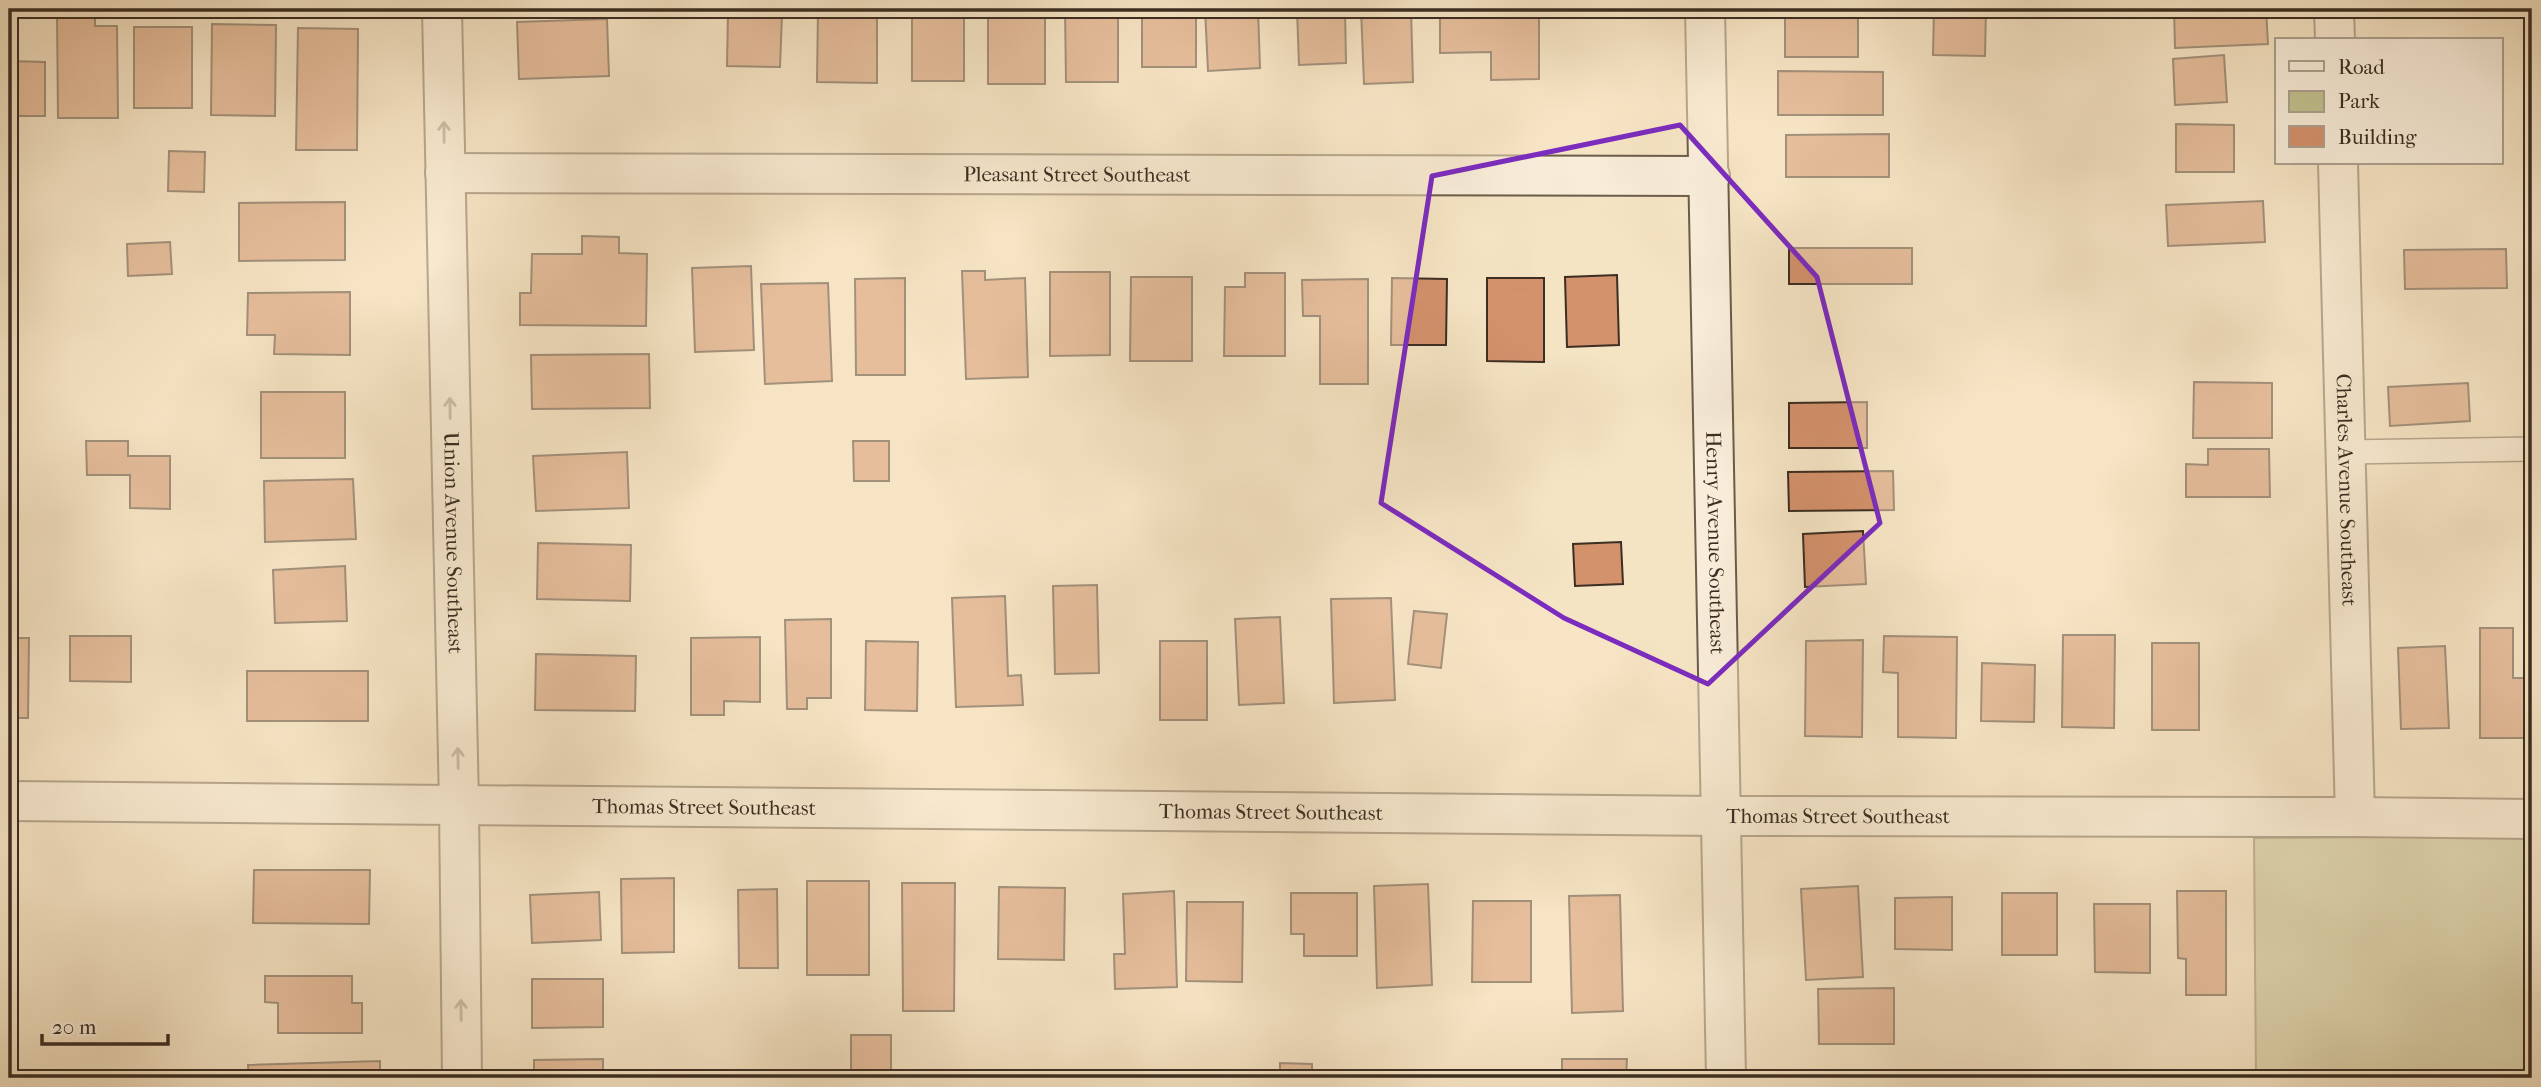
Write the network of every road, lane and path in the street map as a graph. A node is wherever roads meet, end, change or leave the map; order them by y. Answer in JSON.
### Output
{"nodes":[{"id":1,"x":442,"y":9,"type":"edge"},
{"id":2,"x":1705,"y":9,"type":"edge"},
{"id":3,"x":2334,"y":9,"type":"edge"},
{"id":4,"x":2335,"y":38,"type":"edge"},
{"id":5,"x":2338,"y":164,"type":"edge"},
{"id":6,"x":445,"y":173,"type":"junction"},
{"id":7,"x":1710,"y":176,"type":"junction"},
{"id":8,"x":2532,"y":449,"type":"edge"},
{"id":9,"x":2345,"y":452,"type":"junction"},
{"id":10,"x":9,"y":802,"type":"edge"},
{"id":11,"x":459,"y":805,"type":"junction"},
{"id":12,"x":1720,"y":816,"type":"junction"},
{"id":13,"x":2355,"y":817,"type":"junction"},
{"id":14,"x":2532,"y":820,"type":"edge"},
{"id":15,"x":462,"y":1078,"type":"edge"},
{"id":16,"x":1726,"y":1078,"type":"edge"}],
"edges":[{"from":6,"to":1,"type":"street","name":"Union Avenue Southeast","one_way":true},
{"from":2,"to":7,"type":"street","name":"Henry Avenue Southeast"},
{"from":3,"to":4,"type":"street"},
{"from":5,"to":9,"type":"street","name":"Charles Avenue Southeast"},
{"from":6,"to":7,"type":"street","name":"Pleasant Street Southeast"},
{"from":11,"to":6,"type":"street","name":"Union Avenue Southeast","one_way":true},
{"from":7,"to":12,"type":"street","name":"Henry Avenue Southeast"},
{"from":8,"to":9,"type":"lane"},
{"from":9,"to":13,"type":"street","name":"Charles Avenue Southeast"},
{"from":10,"to":11,"type":"street","name":"Thomas Street Southeast"},
{"from":11,"to":12,"type":"street","name":"Thomas Street Southeast"},
{"from":15,"to":11,"type":"street","name":"Union Avenue Southeast","one_way":true},
{"from":12,"to":13,"type":"street","name":"Thomas Street Southeast"},
{"from":12,"to":16,"type":"street","name":"Henry Avenue Southeast"},
{"from":13,"to":14,"type":"street","name":"Thomas Street Southeast"}]}
